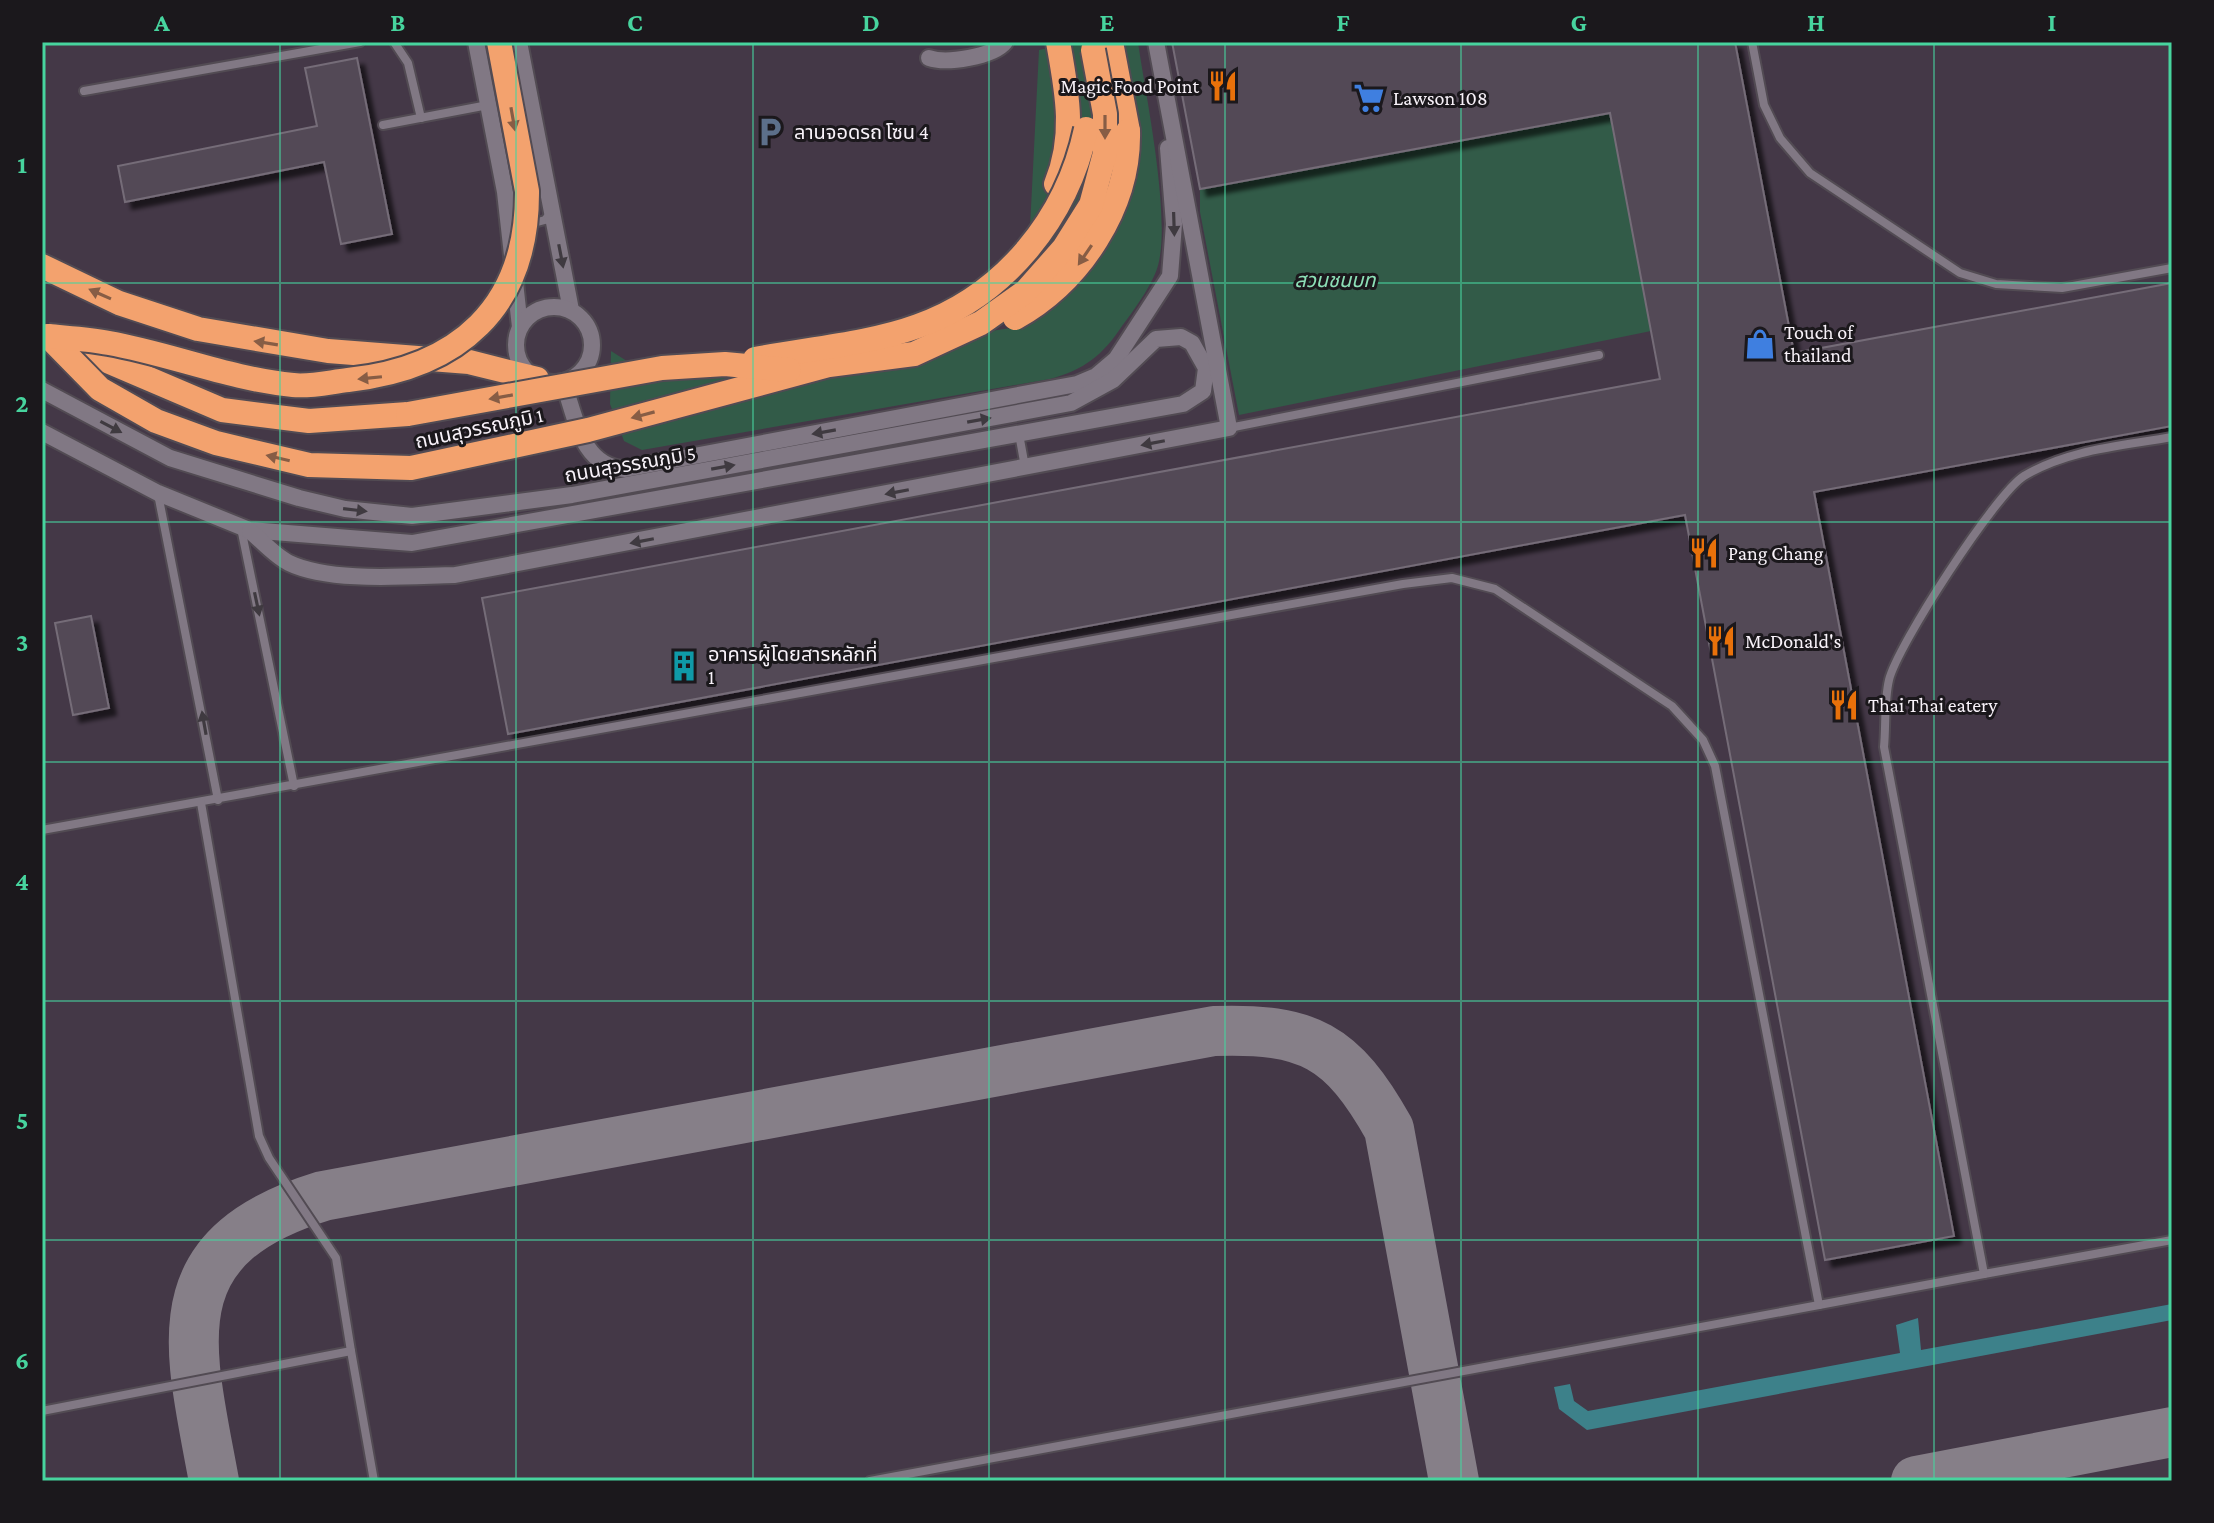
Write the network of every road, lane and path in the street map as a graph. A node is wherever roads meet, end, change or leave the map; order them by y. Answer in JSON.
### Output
{"nodes":[{"id":1,"x":360,"y":42,"type":"edge"},
{"id":2,"x":394,"y":42,"type":"edge"},
{"id":3,"x":476,"y":42,"type":"edge"},
{"id":4,"x":499,"y":42,"type":"edge"},
{"id":5,"x":519,"y":42,"type":"edge"},
{"id":6,"x":983,"y":42,"type":"edge"},
{"id":7,"x":1005,"y":42,"type":"edge"},
{"id":8,"x":1058,"y":42,"type":"edge"},
{"id":9,"x":1073,"y":42,"type":"edge"},
{"id":10,"x":1091,"y":42,"type":"edge"},
{"id":11,"x":1111,"y":42,"type":"edge"},
{"id":12,"x":1156,"y":42,"type":"edge"},
{"id":13,"x":1752,"y":42,"type":"edge"},
{"id":14,"x":1166,"y":90,"type":"junction"},
{"id":15,"x":84,"y":91,"type":"dead end"},
{"id":16,"x":488,"y":105,"type":"junction"},
{"id":17,"x":421,"y":118,"type":"junction"},
{"id":18,"x":383,"y":125,"type":"dead end"},
{"id":19,"x":553,"y":211,"type":"junction"},
{"id":20,"x":507,"y":217,"type":"junction"},
{"id":21,"x":42,"y":266,"type":"edge"},
{"id":22,"x":2172,"y":268,"type":"edge"},
{"id":23,"x":571,"y":310,"type":"junction"},
{"id":24,"x":520,"y":327,"type":"junction"},
{"id":25,"x":45,"y":334,"type":"edge"},
{"id":26,"x":1214,"y":346,"type":"junction"},
{"id":27,"x":1599,"y":355,"type":"dead end"},
{"id":28,"x":725,"y":364,"type":"junction"},
{"id":29,"x":829,"y":365,"type":"junction"},
{"id":30,"x":1206,"y":368,"type":"junction"},
{"id":31,"x":537,"y":379,"type":"junction"},
{"id":32,"x":563,"y":382,"type":"junction"},
{"id":33,"x":1222,"y":389,"type":"junction"},
{"id":34,"x":42,"y":390,"type":"edge"},
{"id":35,"x":1229,"y":428,"type":"junction"},
{"id":36,"x":42,"y":432,"type":"edge"},
{"id":37,"x":1019,"y":434,"type":"junction"},
{"id":38,"x":2172,"y":437,"type":"edge"},
{"id":39,"x":1025,"y":467,"type":"junction"},
{"id":40,"x":158,"y":493,"type":"junction"},
{"id":41,"x":245,"y":529,"type":"junction"},
{"id":42,"x":294,"y":786,"type":"junction"},
{"id":43,"x":218,"y":800,"type":"junction"},
{"id":44,"x":201,"y":803,"type":"junction"},
{"id":45,"x":42,"y":830,"type":"edge"},
{"id":46,"x":2172,"y":1240,"type":"edge"},
{"id":47,"x":1984,"y":1274,"type":"junction"},
{"id":48,"x":1819,"y":1305,"type":"junction"},
{"id":49,"x":351,"y":1351,"type":"junction"},
{"id":50,"x":42,"y":1411,"type":"edge"},
{"id":51,"x":374,"y":1481,"type":"edge"},
{"id":52,"x":870,"y":1481,"type":"edge"}],
"edges":[{"from":1,"to":15,"type":"lane"},
{"from":2,"to":17,"type":"lane"},
{"from":3,"to":16,"type":"street"},
{"from":4,"to":25,"type":"highway","one_way":true,"bridge":true},
{"from":5,"to":19,"type":"street"},
{"from":6,"to":7,"type":"street"},
{"from":8,"to":29,"type":"highway","name":"ถนนสุวรรณภูมิ 1","bridge":true},
{"from":9,"to":28,"type":"highway","name":"ถนนสุวรรณภูมิ 1","bridge":true},
{"from":10,"to":29,"type":"highway","name":"ถนนสุวรรณภูมิ 1","one_way":true,"bridge":true},
{"from":11,"to":28,"type":"highway","name":"ถนนสุวรรณภูมิ 1","one_way":true,"bridge":true},
{"from":12,"to":14,"type":"street"},
{"from":13,"to":22,"type":"lane"},
{"from":14,"to":26,"type":"street","name":"ถนนสุวรรณภูมิ 5"},
{"from":14,"to":32,"type":"street","name":"ถนนสุวรรณภูมิ 5","one_way":true},
{"from":16,"to":17,"type":"lane"},
{"from":16,"to":20,"type":"street"},
{"from":17,"to":18,"type":"lane"},
{"from":19,"to":20,"type":"lane"},
{"from":19,"to":23,"type":"street","one_way":true},
{"from":20,"to":24,"type":"street"},
{"from":31,"to":21,"type":"highway","one_way":true},
{"from":23,"to":24,"type":"street"},
{"from":23,"to":32,"type":"street"},
{"from":24,"to":31,"type":"street"},
{"from":28,"to":25,"type":"highway","name":"ถนนสุวรรณภูมิ 1","one_way":true,"bridge":true},
{"from":29,"to":25,"type":"highway","name":"ถนนสุวรรณภูมิ 1","one_way":true,"bridge":true},
{"from":26,"to":30,"type":"street","name":"ถนนสุวรรณภูมิ 5"},
{"from":26,"to":33,"type":"street","name":"ถนนสุวรรณภูมิ 5"},
{"from":27,"to":35,"type":"lane"},
{"from":30,"to":33,"type":"street","name":"ถนนสุวรรณภูมิ 5"},
{"from":34,"to":30,"type":"street","name":"ถนนสุวรรณภูมิ 5","one_way":true},
{"from":30,"to":37,"type":"street","name":"ถนนสุวรรณภูมิ 5"},
{"from":31,"to":32,"type":"street"},
{"from":33,"to":35,"type":"street","name":"ถนนสุวรรณภูมิ 5"},
{"from":35,"to":39,"type":"street","name":"ถนนสุวรรณภูมิ 5","one_way":true},
{"from":36,"to":40,"type":"street","name":"ถนนสุวรรณภูมิ 5"},
{"from":37,"to":39,"type":"lane"},
{"from":37,"to":41,"type":"street","name":"ถนนสุวรรณภูมิ 5"},
{"from":38,"to":47,"type":"lane"},
{"from":39,"to":41,"type":"street","name":"ถนนสุวรรณภูมิ 5","one_way":true},
{"from":40,"to":41,"type":"street","name":"ถนนสุวรรณภูมิ 5"},
{"from":43,"to":40,"type":"lane","one_way":true},
{"from":41,"to":42,"type":"lane","one_way":true},
{"from":42,"to":43,"type":"lane"},
{"from":42,"to":48,"type":"lane"},
{"from":43,"to":44,"type":"lane"},
{"from":44,"to":45,"type":"lane"},
{"from":44,"to":49,"type":"lane"},
{"from":46,"to":47,"type":"lane"},
{"from":47,"to":48,"type":"lane"},
{"from":48,"to":52,"type":"lane"},
{"from":49,"to":50,"type":"lane"},
{"from":49,"to":51,"type":"lane"}]}
